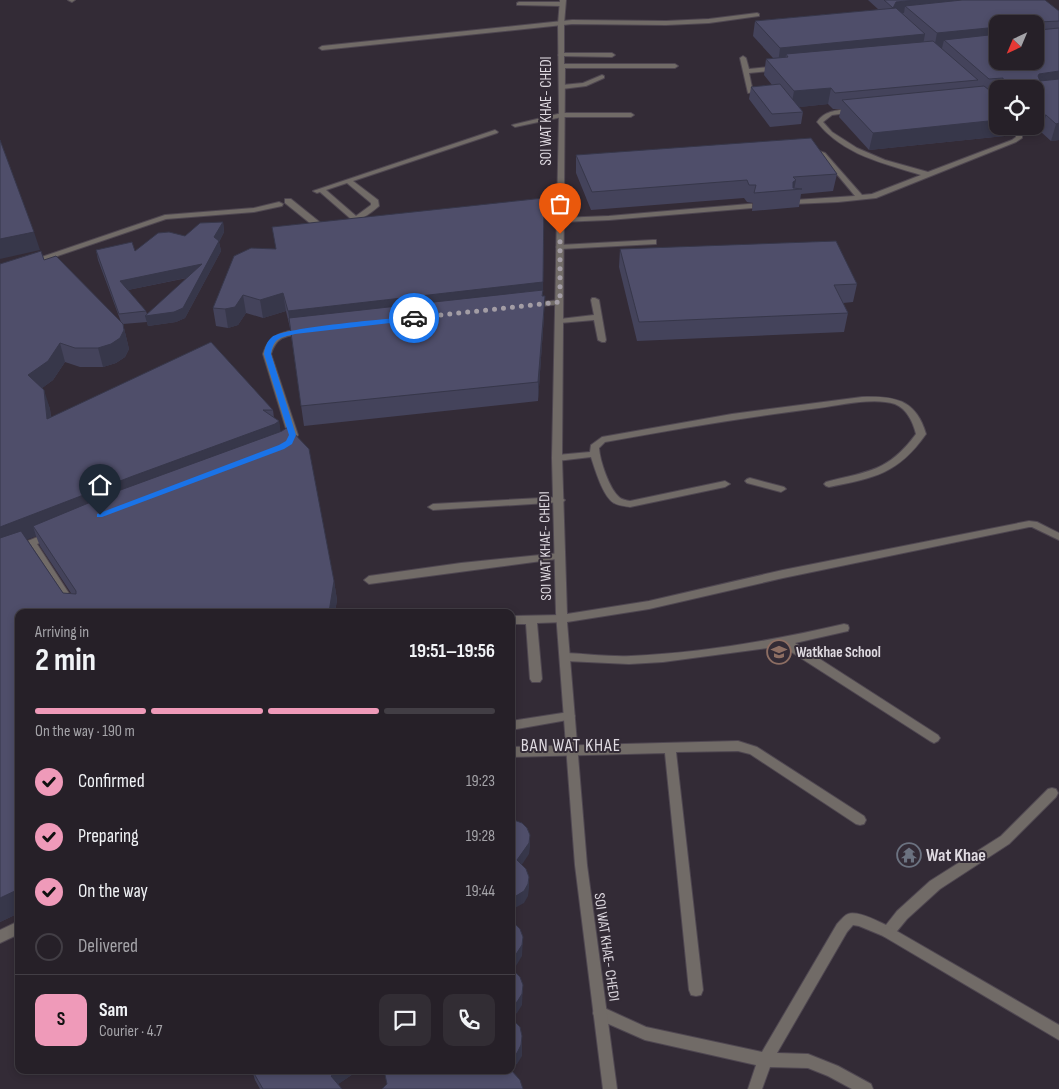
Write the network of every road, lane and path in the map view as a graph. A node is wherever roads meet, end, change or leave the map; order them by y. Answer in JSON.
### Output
{"nodes":[{"id":1,"x":562,"y":2,"type":"edge"},
{"id":2,"x":519,"y":4,"type":"dead end"},
{"id":3,"x":757,"y":15,"type":"dead end"},
{"id":4,"x":561,"y":24,"type":"junction"},
{"id":5,"x":322,"y":48,"type":"dead end"},
{"id":6,"x":612,"y":55,"type":"dead end"},
{"id":7,"x":743,"y":58,"type":"dead end"},
{"id":8,"x":561,"y":60,"type":"junction"},
{"id":9,"x":676,"y":66,"type":"dead end"},
{"id":10,"x":785,"y":68,"type":"edge"},
{"id":11,"x":746,"y":71,"type":"junction"},
{"id":12,"x":602,"y":77,"type":"dead end"},
{"id":13,"x":562,"y":87,"type":"junction"},
{"id":14,"x":750,"y":92,"type":"dead end"},
{"id":15,"x":864,"y":110,"type":"edge"},
{"id":16,"x":562,"y":115,"type":"junction"},
{"id":17,"x":631,"y":115,"type":"dead end"},
{"id":18,"x":515,"y":125,"type":"dead end"},
{"id":19,"x":495,"y":132,"type":"dead end"},
{"id":20,"x":1019,"y":135,"type":"edge"},
{"id":21,"x":804,"y":150,"type":"edge"},
{"id":22,"x":926,"y":174,"type":"junction"},
{"id":23,"x":348,"y":181,"type":"junction"},
{"id":24,"x":861,"y":198,"type":"junction"},
{"id":25,"x":288,"y":201,"type":"dead end"},
{"id":26,"x":796,"y":202,"type":"edge"},
{"id":27,"x":279,"y":204,"type":"dead end"},
{"id":28,"x":749,"y":206,"type":"edge"},
{"id":29,"x":356,"y":220,"type":"junction"},
{"id":30,"x":560,"y":220,"type":"junction"},
{"id":31,"x":340,"y":226,"type":"edge"},
{"id":32,"x":332,"y":229,"type":"edge"},
{"id":33,"x":653,"y":242,"type":"dead end"},
{"id":34,"x":560,"y":247,"type":"junction"},
{"id":35,"x":18,"y":266,"type":"edge"},
{"id":36,"x":596,"y":300,"type":"dead end"},
{"id":37,"x":560,"y":302,"type":"junction"},
{"id":38,"x":521,"y":306,"type":"edge"},
{"id":39,"x":598,"y":317,"type":"junction"},
{"id":40,"x":560,"y":321,"type":"junction"},
{"id":41,"x":315,"y":330,"type":"edge"},
{"id":42,"x":602,"y":340,"type":"dead end"},
{"id":43,"x":282,"y":447,"type":"edge"},
{"id":44,"x":594,"y":454,"type":"junction"},
{"id":45,"x":557,"y":458,"type":"junction"},
{"id":46,"x":750,"y":481,"type":"dead end"},
{"id":47,"x":725,"y":484,"type":"dead end"},
{"id":48,"x":829,"y":484,"type":"dead end"},
{"id":49,"x":781,"y":489,"type":"dead end"},
{"id":50,"x":560,"y":500,"type":"junction"},
{"id":51,"x":432,"y":507,"type":"dead end"},
{"id":52,"x":57,"y":533,"type":"edge"},
{"id":53,"x":1059,"y":538,"type":"edge"},
{"id":54,"x":31,"y":543,"type":"junction"},
{"id":55,"x":0,"y":556,"type":"edge"},
{"id":56,"x":560,"y":556,"type":"junction"},
{"id":57,"x":369,"y":580,"type":"dead end"},
{"id":58,"x":74,"y":609,"type":"edge"},
{"id":59,"x":562,"y":619,"type":"junction"},
{"id":60,"x":515,"y":620,"type":"edge"},
{"id":61,"x":531,"y":620,"type":"junction"},
{"id":62,"x":844,"y":628,"type":"dead end"},
{"id":63,"x":784,"y":642,"type":"junction"},
{"id":64,"x":566,"y":657,"type":"junction"},
{"id":65,"x":536,"y":679,"type":"dead end"},
{"id":66,"x":569,"y":716,"type":"junction"},
{"id":67,"x":515,"y":725,"type":"edge"},
{"id":68,"x":934,"y":738,"type":"dead end"},
{"id":69,"x":670,"y":748,"type":"junction"},
{"id":70,"x":515,"y":752,"type":"edge"},
{"id":71,"x":572,"y":752,"type":"junction"},
{"id":72,"x":1052,"y":793,"type":"dead end"},
{"id":73,"x":860,"y":820,"type":"dead end"},
{"id":74,"x":15,"y":929,"type":"edge"},
{"id":75,"x":888,"y":932,"type":"junction"},
{"id":76,"x":0,"y":937,"type":"edge"},
{"id":77,"x":696,"y":990,"type":"dead end"},
{"id":78,"x":600,"y":1013,"type":"junction"},
{"id":79,"x":1059,"y":1033,"type":"edge"},
{"id":80,"x":765,"y":1060,"type":"junction"},
{"id":81,"x":610,"y":1089,"type":"edge"},
{"id":82,"x":755,"y":1089,"type":"edge"},
{"id":83,"x":866,"y":1089,"type":"edge"}],
"edges":[{"from":1,"to":2,"type":"street"},
{"from":1,"to":4,"type":"street","name":"SOI WAT KHAE- CHEDI"},
{"from":3,"to":4,"type":"street"},
{"from":4,"to":5,"type":"street"},
{"from":4,"to":8,"type":"street","name":"SOI WAT KHAE- CHEDI"},
{"from":6,"to":8,"type":"street"},
{"from":7,"to":11,"type":"street"},
{"from":8,"to":9,"type":"street"},
{"from":8,"to":13,"type":"street","name":"SOI WAT KHAE- CHEDI"},
{"from":10,"to":11,"type":"street"},
{"from":11,"to":14,"type":"street"},
{"from":12,"to":13,"type":"street"},
{"from":13,"to":16,"type":"street","name":"SOI WAT KHAE- CHEDI"},
{"from":15,"to":22,"type":"street"},
{"from":16,"to":17,"type":"street"},
{"from":16,"to":18,"type":"street"},
{"from":16,"to":30,"type":"street","name":"SOI WAT KHAE- CHEDI"},
{"from":19,"to":23,"type":"street"},
{"from":20,"to":22,"type":"street"},
{"from":21,"to":24,"type":"street"},
{"from":22,"to":24,"type":"street"},
{"from":23,"to":29,"type":"street"},
{"from":23,"to":29,"type":"street"},
{"from":24,"to":26,"type":"street"},
{"from":25,"to":32,"type":"street"},
{"from":27,"to":35,"type":"street"},
{"from":28,"to":30,"type":"street"},
{"from":29,"to":31,"type":"street"},
{"from":30,"to":34,"type":"street","name":"SOI WAT KHAE- CHEDI"},
{"from":33,"to":34,"type":"street"},
{"from":34,"to":37,"type":"street","name":"SOI WAT KHAE- CHEDI"},
{"from":36,"to":39,"type":"street"},
{"from":37,"to":38,"type":"street"},
{"from":37,"to":40,"type":"street","name":"SOI WAT KHAE- CHEDI"},
{"from":39,"to":40,"type":"street"},
{"from":39,"to":42,"type":"street"},
{"from":40,"to":45,"type":"street","name":"SOI WAT KHAE- CHEDI"},
{"from":41,"to":43,"type":"street"},
{"from":44,"to":45,"type":"street"},
{"from":44,"to":47,"type":"street"},
{"from":44,"to":48,"type":"street"},
{"from":45,"to":50,"type":"street","name":"SOI WAT KHAE- CHEDI"},
{"from":46,"to":49,"type":"street"},
{"from":50,"to":51,"type":"street"},
{"from":50,"to":56,"type":"street","name":"SOI WAT KHAE- CHEDI"},
{"from":52,"to":54,"type":"street"},
{"from":53,"to":59,"type":"street"},
{"from":54,"to":55,"type":"street"},
{"from":54,"to":58,"type":"street"},
{"from":56,"to":57,"type":"street"},
{"from":56,"to":59,"type":"street","name":"SOI WAT KHAE- CHEDI"},
{"from":59,"to":61,"type":"street"},
{"from":59,"to":64,"type":"street","name":"SOI WAT KHAE- CHEDI"},
{"from":60,"to":61,"type":"street"},
{"from":61,"to":65,"type":"street"},
{"from":62,"to":63,"type":"street"},
{"from":63,"to":64,"type":"street"},
{"from":63,"to":68,"type":"street"},
{"from":64,"to":66,"type":"street","name":"SOI WAT KHAE- CHEDI"},
{"from":66,"to":67,"type":"street"},
{"from":66,"to":71,"type":"street","name":"SOI WAT KHAE- CHEDI"},
{"from":69,"to":71,"type":"street"},
{"from":69,"to":73,"type":"street"},
{"from":69,"to":77,"type":"street"},
{"from":70,"to":71,"type":"street"},
{"from":71,"to":78,"type":"street","name":"SOI WAT KHAE- CHEDI"},
{"from":72,"to":75,"type":"street"},
{"from":74,"to":76,"type":"street"},
{"from":75,"to":79,"type":"street"},
{"from":75,"to":80,"type":"street"},
{"from":78,"to":80,"type":"street"},
{"from":78,"to":81,"type":"street","name":"SOI WAT KHAE- CHEDI"},
{"from":80,"to":82,"type":"street"},
{"from":80,"to":83,"type":"street"}]}
